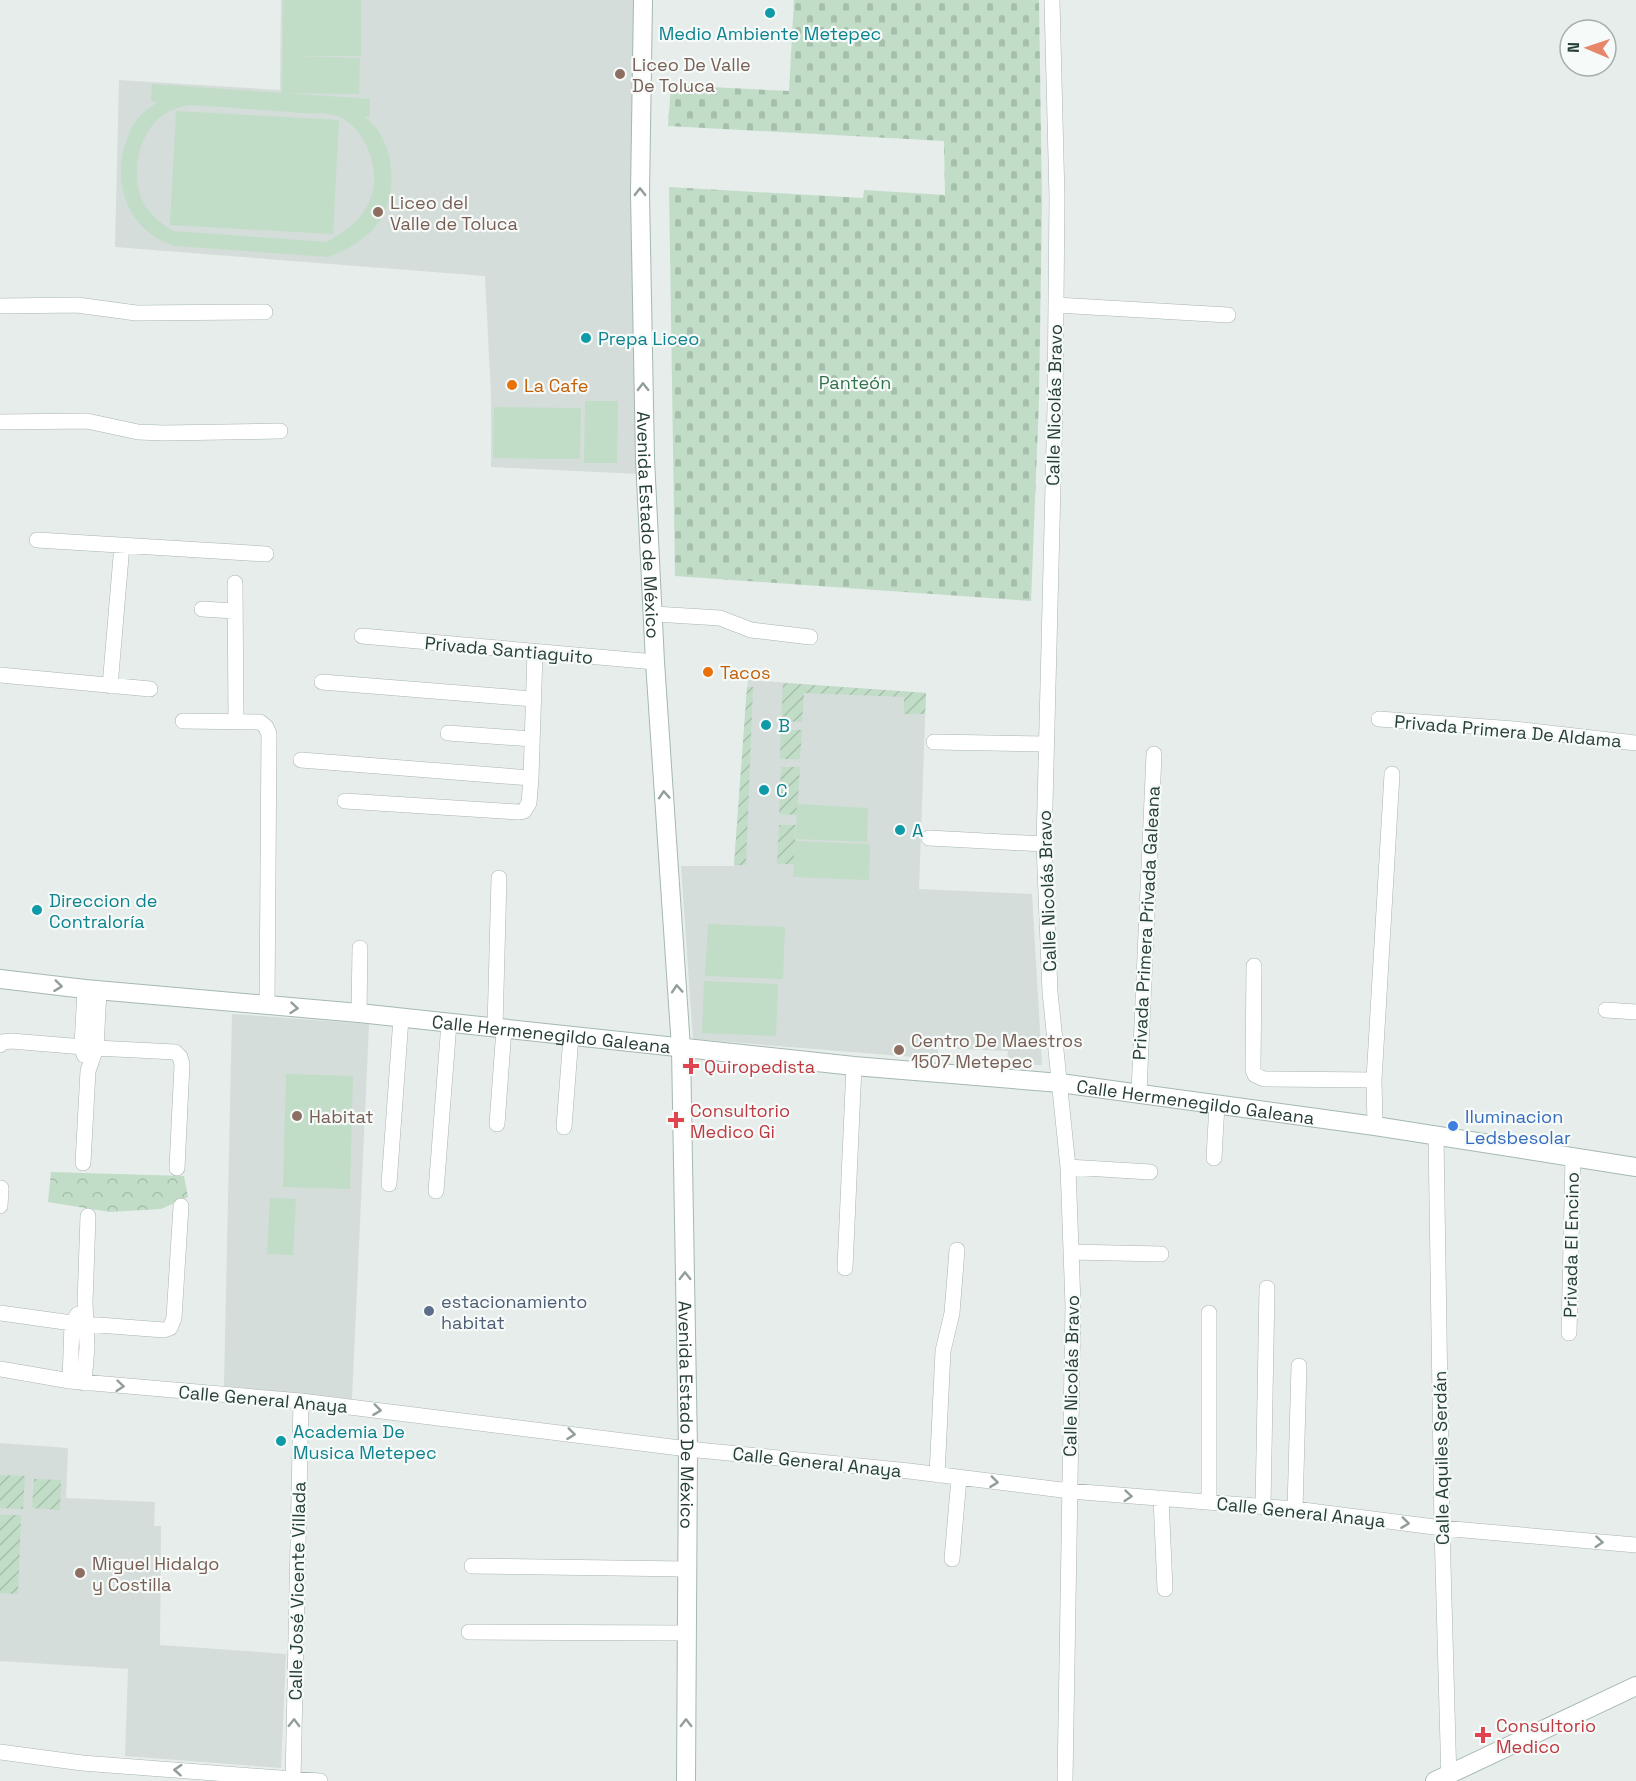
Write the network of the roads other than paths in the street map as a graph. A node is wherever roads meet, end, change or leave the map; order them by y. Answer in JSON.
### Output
{"nodes":[{"id":1,"x":643,"y":0,"type":"edge"},
{"id":2,"x":1052,"y":0,"type":"edge"},
{"id":3,"x":1056,"y":305,"type":"junction"},
{"id":4,"x":0,"y":306,"type":"edge"},
{"id":5,"x":265,"y":312,"type":"dead end"},
{"id":6,"x":1228,"y":315,"type":"dead end"},
{"id":7,"x":0,"y":422,"type":"edge"},
{"id":8,"x":279,"y":431,"type":"dead end"},
{"id":9,"x":37,"y":540,"type":"dead end"},
{"id":10,"x":122,"y":545,"type":"junction"},
{"id":11,"x":266,"y":554,"type":"dead end"},
{"id":12,"x":235,"y":583,"type":"dead end"},
{"id":13,"x":202,"y":609,"type":"dead end"},
{"id":14,"x":235,"y":611,"type":"junction"},
{"id":15,"x":654,"y":614,"type":"junction"},
{"id":16,"x":362,"y":636,"type":"dead end"},
{"id":17,"x":810,"y":637,"type":"dead end"},
{"id":18,"x":535,"y":652,"type":"junction"},
{"id":19,"x":655,"y":662,"type":"junction"},
{"id":20,"x":0,"y":675,"type":"edge"},
{"id":21,"x":322,"y":682,"type":"dead end"},
{"id":22,"x":110,"y":686,"type":"junction"},
{"id":23,"x":150,"y":689,"type":"dead end"},
{"id":24,"x":533,"y":699,"type":"junction"},
{"id":25,"x":1379,"y":719,"type":"dead end"},
{"id":26,"x":183,"y":721,"type":"dead end"},
{"id":27,"x":236,"y":721,"type":"junction"},
{"id":28,"x":448,"y":733,"type":"dead end"},
{"id":29,"x":532,"y":739,"type":"junction"},
{"id":30,"x":934,"y":742,"type":"dead end"},
{"id":31,"x":1636,"y":743,"type":"edge"},
{"id":32,"x":1045,"y":744,"type":"junction"},
{"id":33,"x":1154,"y":754,"type":"dead end"},
{"id":34,"x":302,"y":760,"type":"dead end"},
{"id":35,"x":1392,"y":774,"type":"dead end"},
{"id":36,"x":531,"y":778,"type":"junction"},
{"id":37,"x":345,"y":801,"type":"dead end"},
{"id":38,"x":929,"y":838,"type":"dead end"},
{"id":39,"x":1044,"y":844,"type":"junction"},
{"id":40,"x":500,"y":878,"type":"dead end"},
{"id":41,"x":360,"y":948,"type":"dead end"},
{"id":42,"x":1254,"y":966,"type":"dead end"},
{"id":43,"x":0,"y":979,"type":"edge"},
{"id":44,"x":92,"y":989,"type":"junction"},
{"id":45,"x":267,"y":1005,"type":"junction"},
{"id":46,"x":1606,"y":1010,"type":"dead end"},
{"id":47,"x":1636,"y":1012,"type":"edge"},
{"id":48,"x":358,"y":1013,"type":"junction"},
{"id":49,"x":401,"y":1018,"type":"junction"},
{"id":50,"x":449,"y":1023,"type":"junction"},
{"id":51,"x":499,"y":1029,"type":"junction"},
{"id":52,"x":571,"y":1036,"type":"junction"},
{"id":53,"x":0,"y":1045,"type":"edge"},
{"id":54,"x":89,"y":1047,"type":"junction"},
{"id":55,"x":681,"y":1048,"type":"junction"},
{"id":56,"x":854,"y":1066,"type":"junction"},
{"id":57,"x":1374,"y":1080,"type":"junction"},
{"id":58,"x":1060,"y":1083,"type":"junction"},
{"id":59,"x":1139,"y":1092,"type":"junction"},
{"id":60,"x":1217,"y":1104,"type":"junction"},
{"id":61,"x":497,"y":1124,"type":"dead end"},
{"id":62,"x":1375,"y":1126,"type":"junction"},
{"id":63,"x":564,"y":1127,"type":"dead end"},
{"id":64,"x":1436,"y":1135,"type":"junction"},
{"id":65,"x":1573,"y":1157,"type":"junction"},
{"id":66,"x":1214,"y":1158,"type":"dead end"},
{"id":67,"x":83,"y":1163,"type":"dead end"},
{"id":68,"x":1068,"y":1167,"type":"junction"},
{"id":69,"x":1636,"y":1167,"type":"edge"},
{"id":70,"x":177,"y":1168,"type":"dead end"},
{"id":71,"x":1150,"y":1172,"type":"dead end"},
{"id":72,"x":389,"y":1184,"type":"dead end"},
{"id":73,"x":1,"y":1188,"type":"edge"},
{"id":74,"x":436,"y":1191,"type":"dead end"},
{"id":75,"x":0,"y":1206,"type":"edge"},
{"id":76,"x":181,"y":1206,"type":"dead end"},
{"id":77,"x":88,"y":1216,"type":"dead end"},
{"id":78,"x":957,"y":1250,"type":"dead end"},
{"id":79,"x":1071,"y":1252,"type":"junction"},
{"id":80,"x":1161,"y":1254,"type":"dead end"},
{"id":81,"x":845,"y":1268,"type":"dead end"},
{"id":82,"x":1267,"y":1288,"type":"dead end"},
{"id":83,"x":0,"y":1312,"type":"edge"},
{"id":84,"x":1209,"y":1313,"type":"dead end"},
{"id":85,"x":80,"y":1323,"type":"junction"},
{"id":86,"x":1569,"y":1333,"type":"dead end"},
{"id":87,"x":1299,"y":1366,"type":"dead end"},
{"id":88,"x":0,"y":1369,"type":"edge"},
{"id":89,"x":77,"y":1382,"type":"junction"},
{"id":90,"x":301,"y":1401,"type":"junction"},
{"id":91,"x":688,"y":1449,"type":"junction"},
{"id":92,"x":937,"y":1475,"type":"junction"},
{"id":93,"x":959,"y":1478,"type":"junction"},
{"id":94,"x":1070,"y":1491,"type":"junction"},
{"id":95,"x":1161,"y":1498,"type":"junction"},
{"id":96,"x":1209,"y":1502,"type":"junction"},
{"id":97,"x":1263,"y":1506,"type":"junction"},
{"id":98,"x":1295,"y":1509,"type":"junction"},
{"id":99,"x":1442,"y":1528,"type":"junction"},
{"id":100,"x":1636,"y":1545,"type":"edge"},
{"id":101,"x":952,"y":1559,"type":"dead end"},
{"id":102,"x":472,"y":1566,"type":"dead end"},
{"id":103,"x":686,"y":1569,"type":"junction"},
{"id":104,"x":1165,"y":1588,"type":"dead end"},
{"id":105,"x":470,"y":1632,"type":"dead end"},
{"id":106,"x":686,"y":1633,"type":"junction"},
{"id":107,"x":1636,"y":1686,"type":"edge"},
{"id":108,"x":0,"y":1752,"type":"edge"},
{"id":109,"x":1444,"y":1779,"type":"edge"},
{"id":110,"x":293,"y":1780,"type":"edge"},
{"id":111,"x":320,"y":1781,"type":"edge"},
{"id":112,"x":686,"y":1781,"type":"edge"},
{"id":113,"x":1065,"y":1781,"type":"edge"}],
"edges":[{"from":15,"to":1,"type":"street","name":"Avenida Estado de México","one_way":true},
{"from":2,"to":3,"type":"street","name":"Calle Nicolás Bravo"},
{"from":3,"to":6,"type":"street"},
{"from":3,"to":32,"type":"street","name":"Calle Nicolás Bravo"},
{"from":4,"to":5,"type":"street"},
{"from":7,"to":8,"type":"street"},
{"from":9,"to":10,"type":"street"},
{"from":10,"to":11,"type":"street"},
{"from":10,"to":22,"type":"street"},
{"from":12,"to":14,"type":"street"},
{"from":13,"to":14,"type":"street"},
{"from":14,"to":27,"type":"street"},
{"from":15,"to":17,"type":"street"},
{"from":15,"to":19,"type":"street","name":"Avenida Estado de México"},
{"from":16,"to":18,"type":"street","name":"Privada Santiaguito"},
{"from":18,"to":19,"type":"street","name":"Privada Santiaguito"},
{"from":18,"to":24,"type":"street"},
{"from":55,"to":19,"type":"street","name":"Avenida Estado de México","one_way":true},
{"from":20,"to":22,"type":"street"},
{"from":21,"to":24,"type":"street"},
{"from":22,"to":23,"type":"street"},
{"from":24,"to":29,"type":"street"},
{"from":25,"to":31,"type":"street","name":"Privada Primera De Aldama"},
{"from":26,"to":27,"type":"street"},
{"from":27,"to":45,"type":"street"},
{"from":28,"to":29,"type":"street"},
{"from":29,"to":36,"type":"street"},
{"from":30,"to":32,"type":"street"},
{"from":32,"to":39,"type":"street","name":"Calle Nicolás Bravo"},
{"from":33,"to":59,"type":"street","name":"Privada Primera Privada Galeana"},
{"from":34,"to":36,"type":"street"},
{"from":35,"to":57,"type":"street"},
{"from":36,"to":37,"type":"street"},
{"from":38,"to":39,"type":"street"},
{"from":39,"to":58,"type":"street","name":"Calle Nicolás Bravo"},
{"from":40,"to":51,"type":"street"},
{"from":41,"to":48,"type":"street"},
{"from":42,"to":57,"type":"street"},
{"from":43,"to":44,"type":"street","name":"Calle Hermenegildo Galeana","one_way":true},
{"from":44,"to":45,"type":"street","name":"Calle Hermenegildo Galeana"},
{"from":44,"to":54,"type":"street"},
{"from":45,"to":48,"type":"street","name":"Calle Hermenegildo Galeana","one_way":true},
{"from":46,"to":47,"type":"street"},
{"from":48,"to":49,"type":"street","name":"Calle Hermenegildo Galeana"},
{"from":49,"to":50,"type":"street","name":"Calle Hermenegildo Galeana"},
{"from":49,"to":72,"type":"street"},
{"from":50,"to":51,"type":"street","name":"Calle Hermenegildo Galeana"},
{"from":50,"to":74,"type":"street"},
{"from":51,"to":52,"type":"street","name":"Calle Hermenegildo Galeana"},
{"from":51,"to":61,"type":"street"},
{"from":52,"to":55,"type":"street","name":"Calle Hermenegildo Galeana"},
{"from":52,"to":63,"type":"street"},
{"from":53,"to":54,"type":"street"},
{"from":54,"to":67,"type":"street"},
{"from":54,"to":70,"type":"street"},
{"from":55,"to":56,"type":"street","name":"Calle Hermenegildo Galeana"},
{"from":91,"to":55,"type":"street","name":"Avenida Estado De México","one_way":true},
{"from":56,"to":58,"type":"street","name":"Calle Hermenegildo Galeana"},
{"from":56,"to":81,"type":"street"},
{"from":57,"to":62,"type":"street"},
{"from":58,"to":59,"type":"street","name":"Calle Hermenegildo Galeana"},
{"from":58,"to":68,"type":"street","name":"Calle Nicolás Bravo"},
{"from":59,"to":60,"type":"street","name":"Calle Hermenegildo Galeana"},
{"from":60,"to":62,"type":"street","name":"Calle Hermenegildo Galeana"},
{"from":60,"to":66,"type":"street"},
{"from":62,"to":64,"type":"street","name":"Calle Hermenegildo Galeana"},
{"from":64,"to":65,"type":"street","name":"Calle Hermenegildo Galeana"},
{"from":64,"to":99,"type":"street","name":"Calle Aquiles Serdán"},
{"from":65,"to":69,"type":"street","name":"Calle Hermenegildo Galeana"},
{"from":65,"to":86,"type":"street","name":"Privada El Encino"},
{"from":68,"to":71,"type":"street"},
{"from":68,"to":79,"type":"street","name":"Calle Nicolás Bravo"},
{"from":73,"to":75,"type":"street"},
{"from":76,"to":85,"type":"street"},
{"from":77,"to":85,"type":"street"},
{"from":78,"to":92,"type":"street"},
{"from":79,"to":80,"type":"street"},
{"from":79,"to":94,"type":"street","name":"Calle Nicolás Bravo"},
{"from":82,"to":97,"type":"street"},
{"from":83,"to":85,"type":"street"},
{"from":84,"to":96,"type":"street"},
{"from":85,"to":89,"type":"street"},
{"from":87,"to":98,"type":"street"},
{"from":88,"to":89,"type":"street","name":"Calle General Anaya"},
{"from":89,"to":90,"type":"street","name":"Calle General Anaya","one_way":true},
{"from":90,"to":91,"type":"street","name":"Calle General Anaya","one_way":true},
{"from":110,"to":90,"type":"street","name":"Calle José Vicente Villada","one_way":true},
{"from":91,"to":92,"type":"street","name":"Calle General Anaya"},
{"from":91,"to":103,"type":"street","name":"Avenida Estado De México"},
{"from":92,"to":93,"type":"street","name":"Calle General Anaya"},
{"from":93,"to":94,"type":"street","name":"Calle General Anaya","one_way":true},
{"from":93,"to":101,"type":"street"},
{"from":94,"to":95,"type":"street","name":"Calle General Anaya","one_way":true},
{"from":94,"to":113,"type":"street","name":"Calle Nicolás Bravo"},
{"from":95,"to":96,"type":"street","name":"Calle General Anaya"},
{"from":95,"to":104,"type":"street"},
{"from":96,"to":97,"type":"street","name":"Calle General Anaya"},
{"from":97,"to":98,"type":"street","name":"Calle General Anaya"},
{"from":98,"to":99,"type":"street","name":"Calle General Anaya","one_way":true},
{"from":99,"to":100,"type":"street","name":"Calle General Anaya","one_way":true},
{"from":99,"to":109,"type":"street","name":"Calle Aquiles Serdán"},
{"from":102,"to":103,"type":"street"},
{"from":103,"to":106,"type":"street","name":"Avenida Estado De México"},
{"from":105,"to":106,"type":"street"},
{"from":112,"to":106,"type":"street","name":"Avenida Estado De México","one_way":true},
{"from":107,"to":109,"type":"street"},
{"from":110,"to":108,"type":"street","one_way":true},
{"from":110,"to":111,"type":"street"}]}
